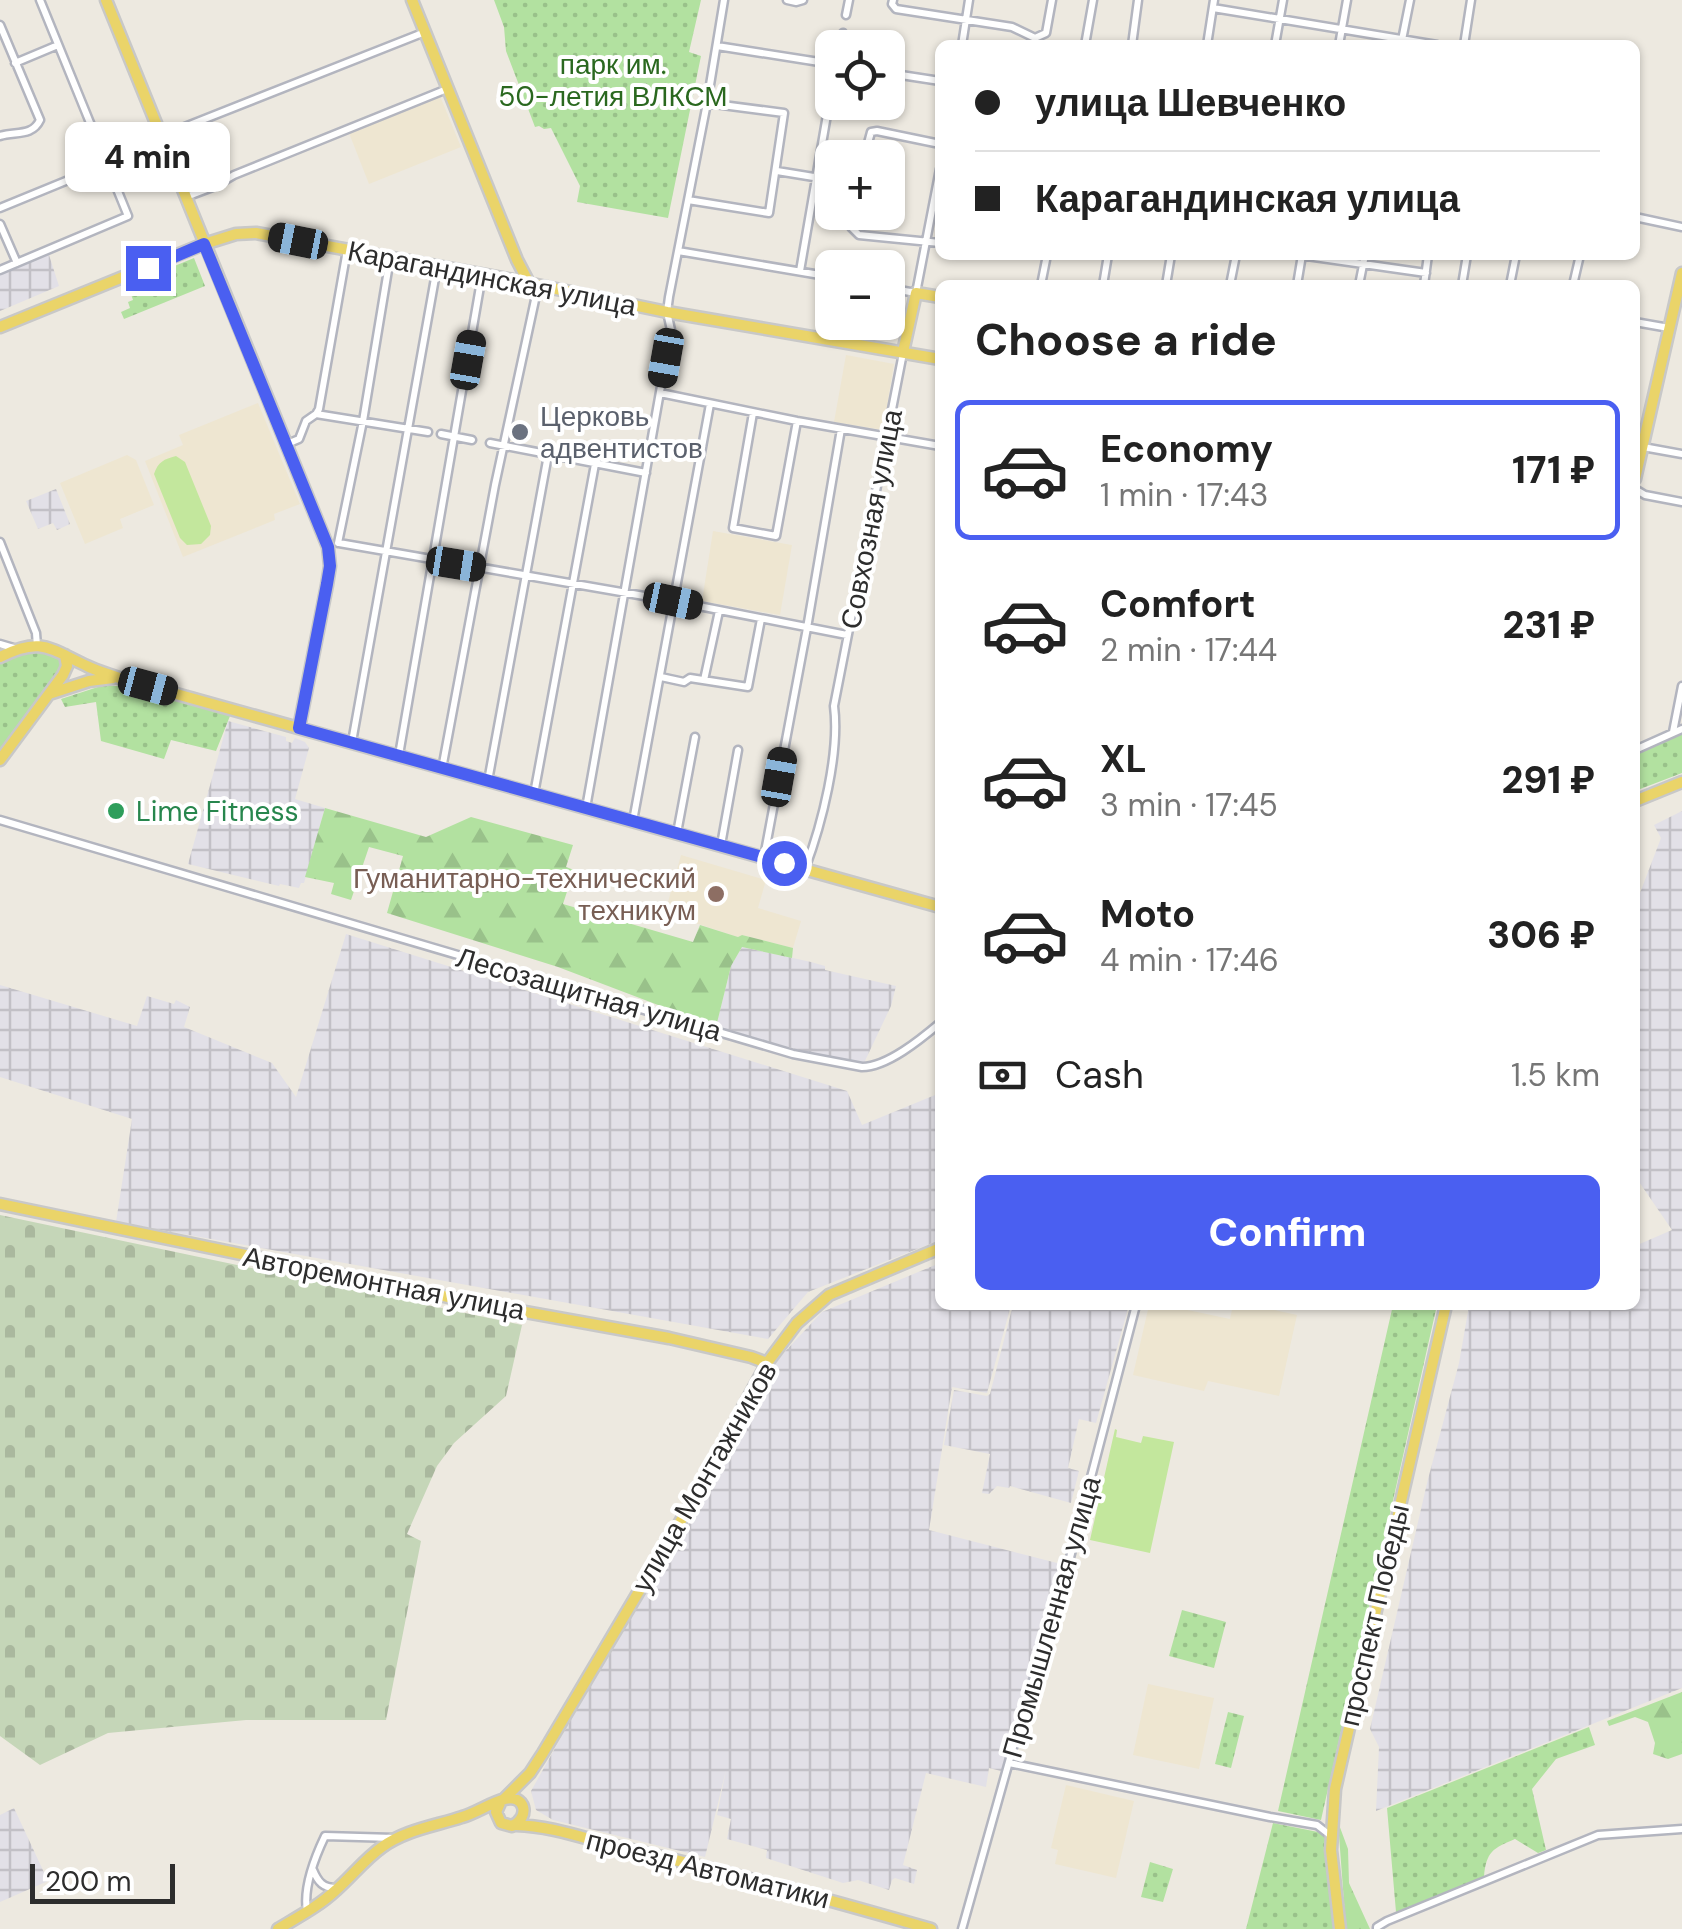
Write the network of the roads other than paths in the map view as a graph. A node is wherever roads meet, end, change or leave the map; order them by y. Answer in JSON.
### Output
{"nodes":[{"id":1,"x":40,"y":0,"type":"edge"},
{"id":2,"x":106,"y":0,"type":"edge"},
{"id":3,"x":412,"y":0,"type":"edge"},
{"id":4,"x":724,"y":0,"type":"edge"},
{"id":5,"x":787,"y":0,"type":"edge"},
{"id":6,"x":803,"y":0,"type":"edge"},
{"id":7,"x":849,"y":0,"type":"edge"},
{"id":8,"x":892,"y":0,"type":"edge"},
{"id":9,"x":969,"y":0,"type":"edge"},
{"id":10,"x":1052,"y":0,"type":"edge"},
{"id":11,"x":1093,"y":0,"type":"edge"},
{"id":12,"x":1138,"y":0,"type":"edge"},
{"id":13,"x":1283,"y":0,"type":"edge"},
{"id":14,"x":1347,"y":0,"type":"edge"},
{"id":15,"x":1410,"y":0,"type":"edge"},
{"id":16,"x":1471,"y":0,"type":"edge"},
{"id":17,"x":1214,"y":4,"type":"edge"},
{"id":18,"x":846,"y":14,"type":"dead end"},
{"id":19,"x":1280,"y":19,"type":"junction"},
{"id":20,"x":966,"y":20,"type":"junction"},
{"id":21,"x":0,"y":25,"type":"edge"},
{"id":22,"x":1342,"y":29,"type":"junction"},
{"id":23,"x":424,"y":32,"type":"junction"},
{"id":24,"x":963,"y":40,"type":"edge"},
{"id":25,"x":1086,"y":40,"type":"edge"},
{"id":26,"x":1133,"y":40,"type":"edge"},
{"id":27,"x":1207,"y":40,"type":"edge"},
{"id":28,"x":1276,"y":40,"type":"edge"},
{"id":29,"x":1340,"y":40,"type":"edge"},
{"id":30,"x":1393,"y":40,"type":"edge"},
{"id":31,"x":1402,"y":40,"type":"edge"},
{"id":32,"x":1465,"y":40,"type":"edge"},
{"id":33,"x":58,"y":45,"type":"junction"},
{"id":34,"x":717,"y":46,"type":"junction"},
{"id":35,"x":815,"y":61,"type":"edge"},
{"id":36,"x":15,"y":63,"type":"junction"},
{"id":37,"x":905,"y":76,"type":"edge"},
{"id":38,"x":935,"y":80,"type":"edge"},
{"id":39,"x":448,"y":88,"type":"junction"},
{"id":40,"x":707,"y":103,"type":"junction"},
{"id":41,"x":0,"y":136,"type":"edge"},
{"id":42,"x":160,"y":137,"type":"junction"},
{"id":43,"x":868,"y":140,"type":"edge"},
{"id":44,"x":935,"y":143,"type":"edge"},
{"id":45,"x":106,"y":162,"type":"junction"},
{"id":46,"x":777,"y":171,"type":"junction"},
{"id":47,"x":815,"y":177,"type":"edge"},
{"id":48,"x":815,"y":183,"type":"edge"},
{"id":49,"x":935,"y":197,"type":"edge"},
{"id":50,"x":185,"y":198,"type":"junction"},
{"id":51,"x":688,"y":200,"type":"junction"},
{"id":52,"x":0,"y":208,"type":"edge"},
{"id":53,"x":1640,"y":218,"type":"edge"},
{"id":54,"x":0,"y":224,"type":"edge"},
{"id":55,"x":1682,"y":227,"type":"edge"},
{"id":56,"x":854,"y":230,"type":"edge"},
{"id":57,"x":927,"y":241,"type":"junction"},
{"id":58,"x":935,"y":242,"type":"edge"},
{"id":59,"x":204,"y":244,"type":"junction"},
{"id":60,"x":347,"y":250,"type":"junction"},
{"id":61,"x":678,"y":251,"type":"junction"},
{"id":62,"x":390,"y":258,"type":"junction"},
{"id":63,"x":517,"y":260,"type":"junction"},
{"id":64,"x":1364,"y":260,"type":"edge"},
{"id":65,"x":1427,"y":260,"type":"edge"},
{"id":66,"x":16,"y":263,"type":"junction"},
{"id":67,"x":437,"y":266,"type":"junction"},
{"id":68,"x":0,"y":270,"type":"edge"},
{"id":69,"x":800,"y":271,"type":"junction"},
{"id":70,"x":1682,"y":273,"type":"edge"},
{"id":71,"x":815,"y":274,"type":"edge"},
{"id":72,"x":1426,"y":274,"type":"junction"},
{"id":73,"x":482,"y":275,"type":"junction"},
{"id":74,"x":513,"y":280,"type":"junction"},
{"id":75,"x":1425,"y":280,"type":"edge"},
{"id":76,"x":534,"y":284,"type":"junction"},
{"id":77,"x":905,"y":291,"type":"edge"},
{"id":78,"x":916,"y":293,"type":"junction"},
{"id":79,"x":935,"y":297,"type":"edge"},
{"id":80,"x":667,"y":312,"type":"junction"},
{"id":81,"x":1640,"y":323,"type":"edge"},
{"id":82,"x":0,"y":327,"type":"edge"},
{"id":83,"x":1669,"y":328,"type":"junction"},
{"id":84,"x":904,"y":352,"type":"junction"},
{"id":85,"x":935,"y":357,"type":"edge"},
{"id":86,"x":660,"y":393,"type":"junction"},
{"id":87,"x":710,"y":404,"type":"junction"},
{"id":88,"x":753,"y":412,"type":"junction"},
{"id":89,"x":316,"y":414,"type":"junction"},
{"id":90,"x":363,"y":421,"type":"junction"},
{"id":91,"x":797,"y":421,"type":"junction"},
{"id":92,"x":1641,"y":428,"type":"edge"},
{"id":93,"x":840,"y":429,"type":"junction"},
{"id":94,"x":408,"y":430,"type":"junction"},
{"id":95,"x":428,"y":432,"type":"dead end"},
{"id":96,"x":441,"y":434,"type":"dead end"},
{"id":97,"x":456,"y":437,"type":"junction"},
{"id":98,"x":888,"y":437,"type":"junction"},
{"id":99,"x":472,"y":440,"type":"dead end"},
{"id":100,"x":490,"y":443,"type":"dead end"},
{"id":101,"x":287,"y":444,"type":"junction"},
{"id":102,"x":935,"y":445,"type":"edge"},
{"id":103,"x":504,"y":446,"type":"junction"},
{"id":104,"x":1649,"y":448,"type":"junction"},
{"id":105,"x":1682,"y":454,"type":"edge"},
{"id":106,"x":548,"y":455,"type":"junction"},
{"id":107,"x":595,"y":464,"type":"junction"},
{"id":108,"x":1640,"y":469,"type":"edge"},
{"id":109,"x":646,"y":473,"type":"junction"},
{"id":110,"x":1640,"y":492,"type":"edge"},
{"id":111,"x":1682,"y":502,"type":"edge"},
{"id":112,"x":0,"y":542,"type":"edge"},
{"id":113,"x":333,"y":545,"type":"junction"},
{"id":114,"x":386,"y":551,"type":"junction"},
{"id":115,"x":433,"y":560,"type":"junction"},
{"id":116,"x":480,"y":568,"type":"junction"},
{"id":117,"x":527,"y":576,"type":"junction"},
{"id":118,"x":573,"y":584,"type":"junction"},
{"id":119,"x":625,"y":593,"type":"junction"},
{"id":120,"x":673,"y":601,"type":"junction"},
{"id":121,"x":720,"y":611,"type":"junction"},
{"id":122,"x":762,"y":619,"type":"junction"},
{"id":123,"x":807,"y":628,"type":"junction"},
{"id":124,"x":847,"y":636,"type":"junction"},
{"id":125,"x":0,"y":644,"type":"edge"},
{"id":126,"x":37,"y":646,"type":"junction"},
{"id":127,"x":18,"y":650,"type":"junction"},
{"id":128,"x":66,"y":655,"type":"junction"},
{"id":129,"x":0,"y":657,"type":"edge"},
{"id":130,"x":661,"y":677,"type":"junction"},
{"id":131,"x":118,"y":678,"type":"junction"},
{"id":132,"x":704,"y":680,"type":"junction"},
{"id":133,"x":1682,"y":686,"type":"edge"},
{"id":134,"x":50,"y":694,"type":"junction"},
{"id":135,"x":299,"y":728,"type":"junction"},
{"id":136,"x":1682,"y":729,"type":"edge"},
{"id":137,"x":1673,"y":733,"type":"junction"},
{"id":138,"x":695,"y":737,"type":"dead end"},
{"id":139,"x":352,"y":744,"type":"junction"},
{"id":140,"x":1640,"y":748,"type":"edge"},
{"id":141,"x":738,"y":750,"type":"dead end"},
{"id":142,"x":399,"y":756,"type":"junction"},
{"id":143,"x":0,"y":760,"type":"edge"},
{"id":144,"x":442,"y":768,"type":"junction"},
{"id":145,"x":488,"y":781,"type":"junction"},
{"id":146,"x":1682,"y":782,"type":"edge"},
{"id":147,"x":534,"y":794,"type":"junction"},
{"id":148,"x":1640,"y":799,"type":"edge"},
{"id":149,"x":586,"y":808,"type":"junction"},
{"id":150,"x":0,"y":820,"type":"edge"},
{"id":151,"x":633,"y":821,"type":"junction"},
{"id":152,"x":677,"y":833,"type":"junction"},
{"id":153,"x":720,"y":845,"type":"junction"},
{"id":154,"x":764,"y":857,"type":"junction"},
{"id":155,"x":805,"y":869,"type":"junction"},
{"id":156,"x":935,"y":906,"type":"edge"},
{"id":157,"x":935,"y":1027,"type":"edge"},
{"id":158,"x":0,"y":1204,"type":"edge"},
{"id":159,"x":935,"y":1250,"type":"edge"},
{"id":160,"x":1135,"y":1310,"type":"edge"},
{"id":161,"x":1445,"y":1310,"type":"edge"},
{"id":162,"x":767,"y":1363,"type":"junction"},
{"id":163,"x":1009,"y":1762,"type":"junction"},
{"id":164,"x":530,"y":1773,"type":"junction"},
{"id":165,"x":502,"y":1800,"type":"junction"},
{"id":166,"x":523,"y":1808,"type":"junction"},
{"id":167,"x":1332,"y":1815,"type":"junction"},
{"id":168,"x":466,"y":1816,"type":"junction"},
{"id":169,"x":501,"y":1823,"type":"junction"},
{"id":170,"x":516,"y":1825,"type":"junction"},
{"id":171,"x":1316,"y":1825,"type":"junction"},
{"id":172,"x":542,"y":1826,"type":"junction"},
{"id":173,"x":1682,"y":1829,"type":"edge"},
{"id":174,"x":1331,"y":1836,"type":"junction"},
{"id":175,"x":396,"y":1838,"type":"junction"},
{"id":176,"x":313,"y":1869,"type":"junction"},
{"id":177,"x":338,"y":1888,"type":"junction"},
{"id":178,"x":307,"y":1912,"type":"junction"},
{"id":179,"x":278,"y":1929,"type":"edge"},
{"id":180,"x":931,"y":1929,"type":"edge"},
{"id":181,"x":962,"y":1929,"type":"edge"},
{"id":182,"x":1340,"y":1929,"type":"edge"},
{"id":183,"x":1378,"y":1929,"type":"edge"}],
"edges":[{"from":1,"to":33,"type":"street"},
{"from":2,"to":42,"type":"main road"},
{"from":3,"to":23,"type":"main road"},
{"from":4,"to":34,"type":"street"},
{"from":5,"to":6,"type":"street"},
{"from":7,"to":18,"type":"street"},
{"from":8,"to":20,"type":"street"},
{"from":9,"to":20,"type":"street"},
{"from":10,"to":20,"type":"street"},
{"from":11,"to":25,"type":"street"},
{"from":12,"to":26,"type":"street"},
{"from":13,"to":19,"type":"street"},
{"from":14,"to":22,"type":"street"},
{"from":15,"to":31,"type":"street"},
{"from":16,"to":32,"type":"street"},
{"from":17,"to":19,"type":"street"},
{"from":17,"to":27,"type":"street"},
{"from":19,"to":22,"type":"street"},
{"from":19,"to":28,"type":"street"},
{"from":20,"to":24,"type":"street"},
{"from":21,"to":36,"type":"street"},
{"from":22,"to":29,"type":"street"},
{"from":22,"to":30,"type":"street"},
{"from":23,"to":39,"type":"main road"},
{"from":23,"to":42,"type":"street"},
{"from":33,"to":36,"type":"street"},
{"from":33,"to":45,"type":"street"},
{"from":34,"to":35,"type":"street"},
{"from":34,"to":40,"type":"street"},
{"from":36,"to":41,"type":"street"},
{"from":37,"to":38,"type":"street"},
{"from":39,"to":50,"type":"street"},
{"from":39,"to":63,"type":"main road"},
{"from":40,"to":46,"type":"street"},
{"from":40,"to":51,"type":"street"},
{"from":42,"to":45,"type":"street"},
{"from":42,"to":50,"type":"main road"},
{"from":43,"to":44,"type":"street"},
{"from":45,"to":52,"type":"street"},
{"from":45,"to":66,"type":"street"},
{"from":46,"to":47,"type":"street"},
{"from":46,"to":51,"type":"street"},
{"from":48,"to":69,"type":"street"},
{"from":49,"to":57,"type":"street","name":"Совхозная улица"},
{"from":50,"to":59,"type":"main road"},
{"from":51,"to":61,"type":"street"},
{"from":53,"to":55,"type":"street"},
{"from":54,"to":66,"type":"street"},
{"from":56,"to":57,"type":"street"},
{"from":57,"to":58,"type":"street"},
{"from":57,"to":78,"type":"street","name":"Совхозная улица"},
{"from":59,"to":60,"type":"main road","name":"Карагандинская улица"},
{"from":59,"to":82,"type":"main road","name":"Карагандинская улица"},
{"from":59,"to":101,"type":"main road"},
{"from":60,"to":62,"type":"main road","name":"Карагандинская улица"},
{"from":60,"to":89,"type":"street"},
{"from":61,"to":69,"type":"street"},
{"from":61,"to":80,"type":"street"},
{"from":62,"to":67,"type":"main road","name":"Карагандинская улица"},
{"from":62,"to":90,"type":"street"},
{"from":63,"to":74,"type":"main road"},
{"from":63,"to":76,"type":"main road"},
{"from":64,"to":72,"type":"street"},
{"from":65,"to":72,"type":"street"},
{"from":66,"to":68,"type":"street"},
{"from":67,"to":73,"type":"main road","name":"Карагандинская улица"},
{"from":67,"to":94,"type":"street"},
{"from":69,"to":71,"type":"street"},
{"from":70,"to":83,"type":"main road"},
{"from":72,"to":75,"type":"street"},
{"from":73,"to":74,"type":"main road","name":"Карагандинская улица"},
{"from":73,"to":97,"type":"street"},
{"from":74,"to":76,"type":"main road","name":"Карагандинская улица"},
{"from":76,"to":80,"type":"main road","name":"Карагандинская улица"},
{"from":76,"to":103,"type":"street"},
{"from":77,"to":78,"type":"street"},
{"from":78,"to":79,"type":"main road"},
{"from":78,"to":84,"type":"main road","name":"Совхозная улица"},
{"from":80,"to":84,"type":"main road","name":"Карагандинская улица"},
{"from":80,"to":86,"type":"street"},
{"from":81,"to":83,"type":"street"},
{"from":83,"to":92,"type":"main road"},
{"from":84,"to":85,"type":"main road","name":"Карагандинская улица"},
{"from":84,"to":98,"type":"street","name":"Совхозная улица"},
{"from":86,"to":87,"type":"street"},
{"from":86,"to":109,"type":"street"},
{"from":87,"to":88,"type":"street"},
{"from":87,"to":120,"type":"street"},
{"from":88,"to":91,"type":"street"},
{"from":88,"to":91,"type":"street"},
{"from":89,"to":90,"type":"street"},
{"from":89,"to":101,"type":"street"},
{"from":90,"to":94,"type":"street"},
{"from":90,"to":113,"type":"street"},
{"from":91,"to":93,"type":"street"},
{"from":92,"to":104,"type":"main road"},
{"from":93,"to":98,"type":"street"},
{"from":93,"to":123,"type":"street"},
{"from":94,"to":95,"type":"street"},
{"from":94,"to":114,"type":"street"},
{"from":96,"to":97,"type":"street"},
{"from":97,"to":99,"type":"street"},
{"from":97,"to":115,"type":"street"},
{"from":98,"to":102,"type":"street"},
{"from":98,"to":124,"type":"street","name":"Совхозная улица"},
{"from":100,"to":103,"type":"street"},
{"from":101,"to":113,"type":"main road"},
{"from":103,"to":106,"type":"street"},
{"from":103,"to":116,"type":"street"},
{"from":104,"to":105,"type":"street"},
{"from":104,"to":108,"type":"main road"},
{"from":106,"to":107,"type":"street"},
{"from":106,"to":117,"type":"street"},
{"from":107,"to":109,"type":"street"},
{"from":107,"to":118,"type":"street"},
{"from":109,"to":119,"type":"street"},
{"from":110,"to":111,"type":"street"},
{"from":112,"to":126,"type":"street"},
{"from":113,"to":114,"type":"street"},
{"from":113,"to":135,"type":"main road"},
{"from":114,"to":115,"type":"street"},
{"from":114,"to":139,"type":"street"},
{"from":115,"to":116,"type":"street"},
{"from":115,"to":142,"type":"street"},
{"from":116,"to":117,"type":"street"},
{"from":116,"to":144,"type":"street"},
{"from":117,"to":118,"type":"street"},
{"from":117,"to":145,"type":"street"},
{"from":118,"to":119,"type":"street"},
{"from":118,"to":147,"type":"street"},
{"from":119,"to":120,"type":"street"},
{"from":119,"to":149,"type":"street"},
{"from":120,"to":121,"type":"street"},
{"from":120,"to":130,"type":"street"},
{"from":121,"to":122,"type":"street"},
{"from":121,"to":132,"type":"street"},
{"from":122,"to":123,"type":"street"},
{"from":122,"to":132,"type":"street"},
{"from":123,"to":124,"type":"street"},
{"from":123,"to":154,"type":"street"},
{"from":124,"to":155,"type":"street","name":"Совхозная улица"},
{"from":125,"to":127,"type":"street"},
{"from":126,"to":127,"type":"main road"},
{"from":126,"to":128,"type":"main road"},
{"from":127,"to":129,"type":"main road"},
{"from":128,"to":131,"type":"main road"},
{"from":128,"to":134,"type":"main road"},
{"from":130,"to":132,"type":"street"},
{"from":130,"to":151,"type":"street"},
{"from":131,"to":134,"type":"main road"},
{"from":131,"to":135,"type":"main road"},
{"from":133,"to":137,"type":"street"},
{"from":134,"to":143,"type":"main road"},
{"from":135,"to":139,"type":"main road"},
{"from":136,"to":137,"type":"street"},
{"from":137,"to":140,"type":"street"},
{"from":138,"to":152,"type":"street"},
{"from":139,"to":142,"type":"main road"},
{"from":141,"to":153,"type":"street"},
{"from":142,"to":144,"type":"main road"},
{"from":144,"to":145,"type":"main road"},
{"from":145,"to":147,"type":"main road"},
{"from":146,"to":148,"type":"main road"},
{"from":147,"to":149,"type":"main road"},
{"from":149,"to":151,"type":"main road"},
{"from":150,"to":157,"type":"street","name":"Лесозащитная улица"},
{"from":151,"to":152,"type":"main road"},
{"from":152,"to":153,"type":"main road"},
{"from":153,"to":154,"type":"main road"},
{"from":154,"to":155,"type":"main road"},
{"from":155,"to":156,"type":"main road"},
{"from":158,"to":162,"type":"main road","name":"Авторемонтная улица"},
{"from":159,"to":162,"type":"main road","name":"улица Монтажников"},
{"from":160,"to":163,"type":"street","name":"Промышленная улица"},
{"from":161,"to":167,"type":"main road","name":"проспект Победы"},
{"from":162,"to":164,"type":"main road","name":"улица Монтажников"},
{"from":163,"to":171,"type":"street"},
{"from":163,"to":181,"type":"street","name":"Промышленная улица"},
{"from":164,"to":165,"type":"main road","name":"улица Монтажников"},
{"from":164,"to":166,"type":"main road","name":"улица Монтажников"},
{"from":165,"to":166,"type":"main road"},
{"from":165,"to":168,"type":"main road","name":"улица Монтажников"},
{"from":165,"to":169,"type":"main road"},
{"from":166,"to":170,"type":"main road"},
{"from":166,"to":172,"type":"main road","name":"проезд Автоматики"},
{"from":167,"to":171,"type":"street"},
{"from":167,"to":174,"type":"main road","name":"проспект Победы"},
{"from":168,"to":169,"type":"main road","name":"улица Монтажников"},
{"from":168,"to":175,"type":"main road","name":"улица Монтажников"},
{"from":169,"to":170,"type":"main road"},
{"from":170,"to":172,"type":"main road","name":"проезд Автоматики"},
{"from":171,"to":174,"type":"street"},
{"from":172,"to":180,"type":"main road","name":"проезд Автоматики"},
{"from":173,"to":183,"type":"street"},
{"from":174,"to":182,"type":"main road","name":"проспект Победы"},
{"from":175,"to":176,"type":"street"},
{"from":175,"to":177,"type":"main road","name":"улица Монтажников"},
{"from":176,"to":177,"type":"street"},
{"from":176,"to":178,"type":"street"},
{"from":177,"to":178,"type":"main road","name":"улица Монтажников"},
{"from":178,"to":179,"type":"main road","name":"улица Монтажников"}]}
